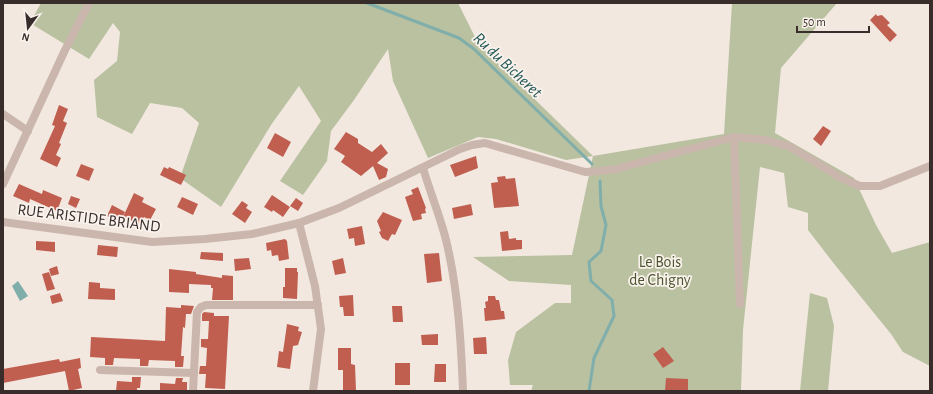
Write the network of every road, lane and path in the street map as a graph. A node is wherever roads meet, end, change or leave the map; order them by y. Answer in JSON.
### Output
{"nodes":[{"id":1,"x":89,"y":3,"type":"edge"},
{"id":2,"x":3,"y":114,"type":"edge"},
{"id":3,"x":28,"y":131,"type":"junction"},
{"id":4,"x":734,"y":136,"type":"junction"},
{"id":5,"x":930,"y":166,"type":"edge"},
{"id":6,"x":423,"y":168,"type":"junction"},
{"id":7,"x":3,"y":184,"type":"edge"},
{"id":8,"x":3,"y":222,"type":"edge"},
{"id":9,"x":298,"y":224,"type":"junction"},
{"id":10,"x":740,"y":304,"type":"dead end"},
{"id":11,"x":318,"y":305,"type":"junction"},
{"id":12,"x":100,"y":370,"type":"dead end"},
{"id":13,"x":194,"y":373,"type":"junction"},
{"id":14,"x":193,"y":391,"type":"edge"},
{"id":15,"x":313,"y":391,"type":"edge"},
{"id":16,"x":463,"y":391,"type":"edge"}],
"edges":[{"from":1,"to":3,"type":"street"},
{"from":2,"to":3,"type":"street"},
{"from":3,"to":7,"type":"street"},
{"from":4,"to":5,"type":"street"},
{"from":4,"to":6,"type":"street","name":"RUE ARISTIDE BRIAND"},
{"from":4,"to":10,"type":"street"},
{"from":6,"to":9,"type":"street","name":"RUE ARISTIDE BRIAND"},
{"from":6,"to":16,"type":"street"},
{"from":8,"to":9,"type":"street","name":"RUE ARISTIDE BRIAND"},
{"from":9,"to":11,"type":"street"},
{"from":11,"to":13,"type":"street"},
{"from":11,"to":15,"type":"street"},
{"from":12,"to":13,"type":"street"},
{"from":13,"to":14,"type":"street"}]}
